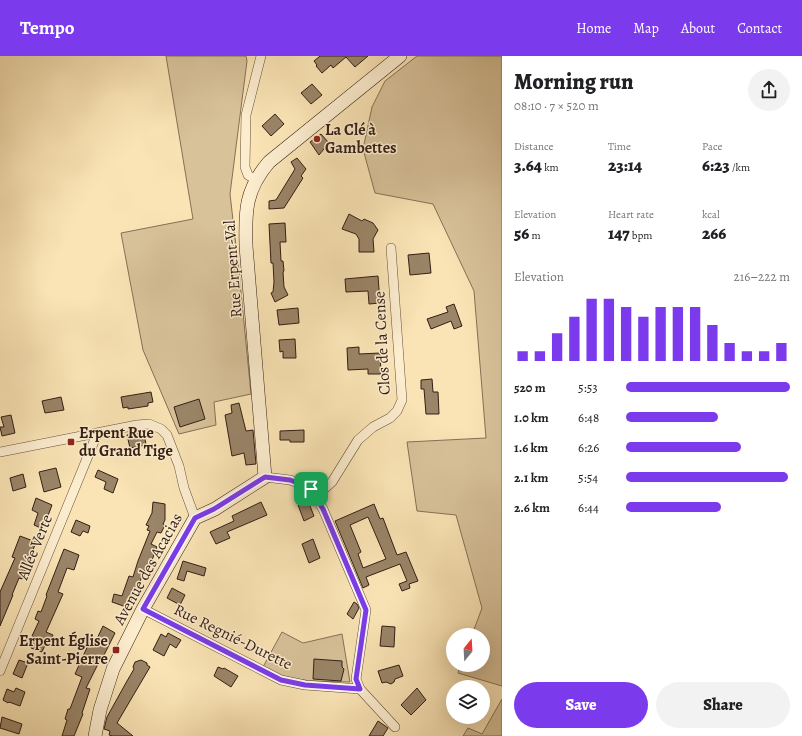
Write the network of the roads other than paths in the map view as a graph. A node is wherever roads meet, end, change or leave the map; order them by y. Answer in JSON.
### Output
{"nodes":[{"id":1,"x":260,"y":56,"type":"edge"},
{"id":2,"x":400,"y":56,"type":"edge"},
{"id":3,"x":256,"y":180,"type":"junction"},
{"id":4,"x":391,"y":248,"type":"dead end"},
{"id":5,"x":97,"y":434,"type":"junction"},
{"id":6,"x":0,"y":452,"type":"edge"},
{"id":7,"x":265,"y":477,"type":"junction"},
{"id":8,"x":311,"y":489,"type":"junction"},
{"id":9,"x":195,"y":518,"type":"junction"},
{"id":10,"x":143,"y":609,"type":"junction"},
{"id":11,"x":0,"y":671,"type":"edge"},
{"id":12,"x":360,"y":689,"type":"junction"},
{"id":13,"x":395,"y":727,"type":"dead end"},
{"id":14,"x":95,"y":736,"type":"edge"}],
"edges":[{"from":1,"to":3,"type":"street"},
{"from":2,"to":3,"type":"street","name":"Rue Erpent-Val"},
{"from":3,"to":7,"type":"street","name":"Rue Erpent-Val"},
{"from":4,"to":8,"type":"street","name":"Clos de la Cense"},
{"from":5,"to":6,"type":"street"},
{"from":5,"to":9,"type":"street"},
{"from":5,"to":11,"type":"street","name":"Allée Verte"},
{"from":7,"to":8,"type":"street"},
{"from":7,"to":9,"type":"street","name":"Avenue des Acacias"},
{"from":8,"to":12,"type":"street"},
{"from":9,"to":10,"type":"street","name":"Avenue des Acacias"},
{"from":10,"to":12,"type":"street","name":"Rue Regnié-Durette"},
{"from":10,"to":14,"type":"street","name":"Avenue des Acacias"},
{"from":12,"to":13,"type":"street"}]}
